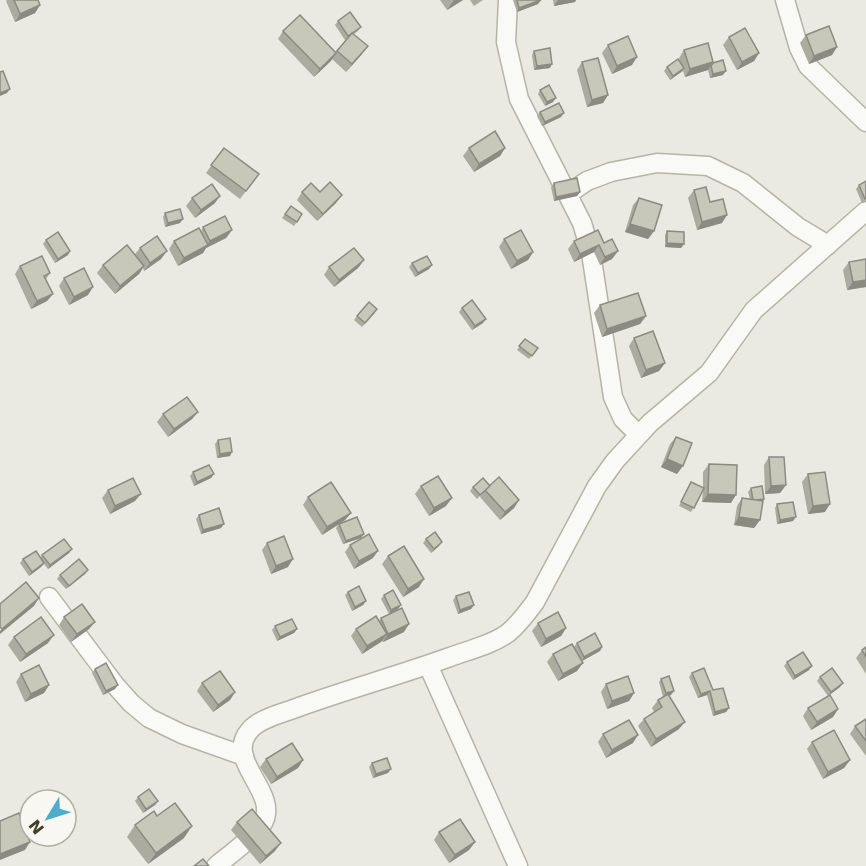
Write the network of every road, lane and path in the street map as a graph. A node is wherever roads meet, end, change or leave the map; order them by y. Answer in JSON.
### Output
{"nodes":[{"id":1,"x":508,"y":0,"type":"edge"},
{"id":2,"x":785,"y":0,"type":"edge"},
{"id":3,"x":866,"y":122,"type":"edge"},
{"id":4,"x":567,"y":194,"type":"junction"},
{"id":5,"x":866,"y":211,"type":"edge"},
{"id":6,"x":828,"y":245,"type":"junction"},
{"id":7,"x":638,"y":434,"type":"junction"},
{"id":8,"x":49,"y":597,"type":"dead end"},
{"id":9,"x":428,"y":665,"type":"junction"},
{"id":10,"x":244,"y":756,"type":"junction"},
{"id":11,"x":216,"y":866,"type":"edge"},
{"id":12,"x":518,"y":866,"type":"edge"}],
"edges":[{"from":1,"to":4,"type":"street"},
{"from":2,"to":3,"type":"street"},
{"from":4,"to":6,"type":"street"},
{"from":4,"to":7,"type":"street"},
{"from":5,"to":6,"type":"street"},
{"from":6,"to":7,"type":"street"},
{"from":7,"to":9,"type":"street"},
{"from":8,"to":10,"type":"street"},
{"from":9,"to":10,"type":"street"},
{"from":9,"to":12,"type":"street"},
{"from":10,"to":11,"type":"street"}]}
